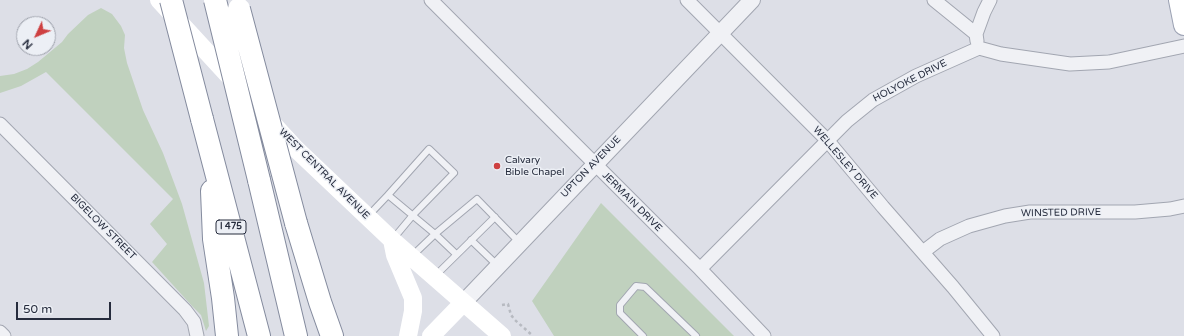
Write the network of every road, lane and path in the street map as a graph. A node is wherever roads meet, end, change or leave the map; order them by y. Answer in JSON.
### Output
{"nodes":[{"id":1,"x":159,"y":0,"type":"edge"},
{"id":2,"x":171,"y":0,"type":"edge"},
{"id":3,"x":215,"y":0,"type":"edge"},
{"id":4,"x":431,"y":0,"type":"edge"},
{"id":5,"x":687,"y":0,"type":"edge"},
{"id":6,"x":752,"y":0,"type":"edge"},
{"id":7,"x":934,"y":0,"type":"edge"},
{"id":8,"x":990,"y":0,"type":"edge"},
{"id":9,"x":1179,"y":0,"type":"edge"},
{"id":10,"x":238,"y":5,"type":"edge"},
{"id":11,"x":1184,"y":25,"type":"edge"},
{"id":12,"x":720,"y":33,"type":"junction"},
{"id":13,"x":976,"y":34,"type":"junction"},
{"id":14,"x":1184,"y":46,"type":"edge"},
{"id":15,"x":979,"y":48,"type":"junction"},
{"id":16,"x":0,"y":124,"type":"edge"},
{"id":17,"x":827,"y":140,"type":"junction"},
{"id":18,"x":212,"y":154,"type":"junction"},
{"id":19,"x":594,"y":164,"type":"junction"},
{"id":20,"x":388,"y":195,"type":"junction"},
{"id":21,"x":1184,"y":206,"type":"edge"},
{"id":22,"x":413,"y":216,"type":"junction"},
{"id":23,"x":367,"y":217,"type":"junction"},
{"id":24,"x":495,"y":217,"type":"junction"},
{"id":25,"x":435,"y":234,"type":"junction"},
{"id":26,"x":392,"y":240,"type":"junction"},
{"id":27,"x":472,"y":240,"type":"junction"},
{"id":28,"x":520,"y":242,"type":"junction"},
{"id":29,"x":923,"y":252,"type":"junction"},
{"id":30,"x":456,"y":254,"type":"junction"},
{"id":31,"x":411,"y":257,"type":"junction"},
{"id":32,"x":498,"y":266,"type":"junction"},
{"id":33,"x":700,"y":269,"type":"junction"},
{"id":34,"x":433,"y":277,"type":"junction"},
{"id":35,"x":463,"y":303,"type":"junction"},
{"id":36,"x":502,"y":305,"type":"dead end"},
{"id":37,"x":0,"y":332,"type":"edge"},
{"id":38,"x":4,"y":336,"type":"edge"},
{"id":39,"x":197,"y":336,"type":"edge"},
{"id":40,"x":227,"y":336,"type":"edge"},
{"id":41,"x":259,"y":336,"type":"edge"},
{"id":42,"x":296,"y":336,"type":"edge"},
{"id":43,"x":332,"y":336,"type":"edge"},
{"id":44,"x":408,"y":336,"type":"edge"},
{"id":45,"x":431,"y":336,"type":"edge"},
{"id":46,"x":502,"y":336,"type":"edge"},
{"id":47,"x":533,"y":336,"type":"edge"},
{"id":48,"x":643,"y":336,"type":"edge"},
{"id":49,"x":696,"y":336,"type":"edge"},
{"id":50,"x":764,"y":336,"type":"edge"},
{"id":51,"x":993,"y":336,"type":"edge"}],
"edges":[{"from":1,"to":23,"type":"main road","name":"WEST CENTRAL AVENUE"},
{"from":2,"to":18,"type":"highway","number":"I 475","bridge":true},
{"from":3,"to":42,"type":"highway","bridge":true},
{"from":4,"to":19,"type":"street","name":"JERMAIN DRIVE"},
{"from":5,"to":12,"type":"street","name":"WELLESLEY DRIVE"},
{"from":6,"to":12,"type":"street","name":"UPTON AVENUE"},
{"from":7,"to":13,"type":"street"},
{"from":8,"to":13,"type":"street"},
{"from":9,"to":11,"type":"main road"},
{"from":10,"to":43,"type":"highway","bridge":true},
{"from":12,"to":17,"type":"street","name":"WELLESLEY DRIVE"},
{"from":12,"to":19,"type":"street","name":"UPTON AVENUE"},
{"from":13,"to":15,"type":"street"},
{"from":14,"to":15,"type":"street"},
{"from":15,"to":17,"type":"street","name":"HOLYOKE DRIVE"},
{"from":16,"to":39,"type":"street","name":"BIGELOW STREET"},
{"from":17,"to":29,"type":"street","name":"WELLESLEY DRIVE"},
{"from":17,"to":33,"type":"street","name":"HOLYOKE DRIVE"},
{"from":18,"to":40,"type":"highway"},
{"from":18,"to":41,"type":"highway","number":"I 475"},
{"from":19,"to":28,"type":"street","name":"UPTON AVENUE"},
{"from":19,"to":33,"type":"street","name":"JERMAIN DRIVE"},
{"from":20,"to":22,"type":"lane"},
{"from":20,"to":22,"type":"lane"},
{"from":20,"to":23,"type":"lane"},
{"from":21,"to":29,"type":"street","name":"WINSTED DRIVE"},
{"from":22,"to":25,"type":"lane"},
{"from":22,"to":26,"type":"lane"},
{"from":23,"to":26,"type":"main road","name":"WEST CENTRAL AVENUE"},
{"from":24,"to":25,"type":"lane"},
{"from":24,"to":27,"type":"lane"},
{"from":24,"to":28,"type":"lane"},
{"from":25,"to":30,"type":"lane"},
{"from":25,"to":31,"type":"lane"},
{"from":26,"to":31,"type":"main road","name":"WEST CENTRAL AVENUE"},
{"from":26,"to":44,"type":"main road"},
{"from":27,"to":30,"type":"lane"},
{"from":27,"to":32,"type":"lane"},
{"from":28,"to":32,"type":"street","name":"UPTON AVENUE"},
{"from":29,"to":51,"type":"street","name":"WELLESLEY DRIVE"},
{"from":30,"to":34,"type":"lane"},
{"from":31,"to":34,"type":"main road","name":"WEST CENTRAL AVENUE"},
{"from":32,"to":35,"type":"street","name":"UPTON AVENUE"},
{"from":33,"to":50,"type":"street","name":"JERMAIN DRIVE"},
{"from":34,"to":35,"type":"main road","name":"WEST CENTRAL AVENUE"},
{"from":35,"to":45,"type":"main road","name":"UPTON AVENUE"},
{"from":35,"to":46,"type":"main road","name":"WEST CENTRAL AVENUE"},
{"from":36,"to":47,"type":"path"},
{"from":37,"to":38,"type":"street"},
{"from":48,"to":49,"type":"lane"}]}
